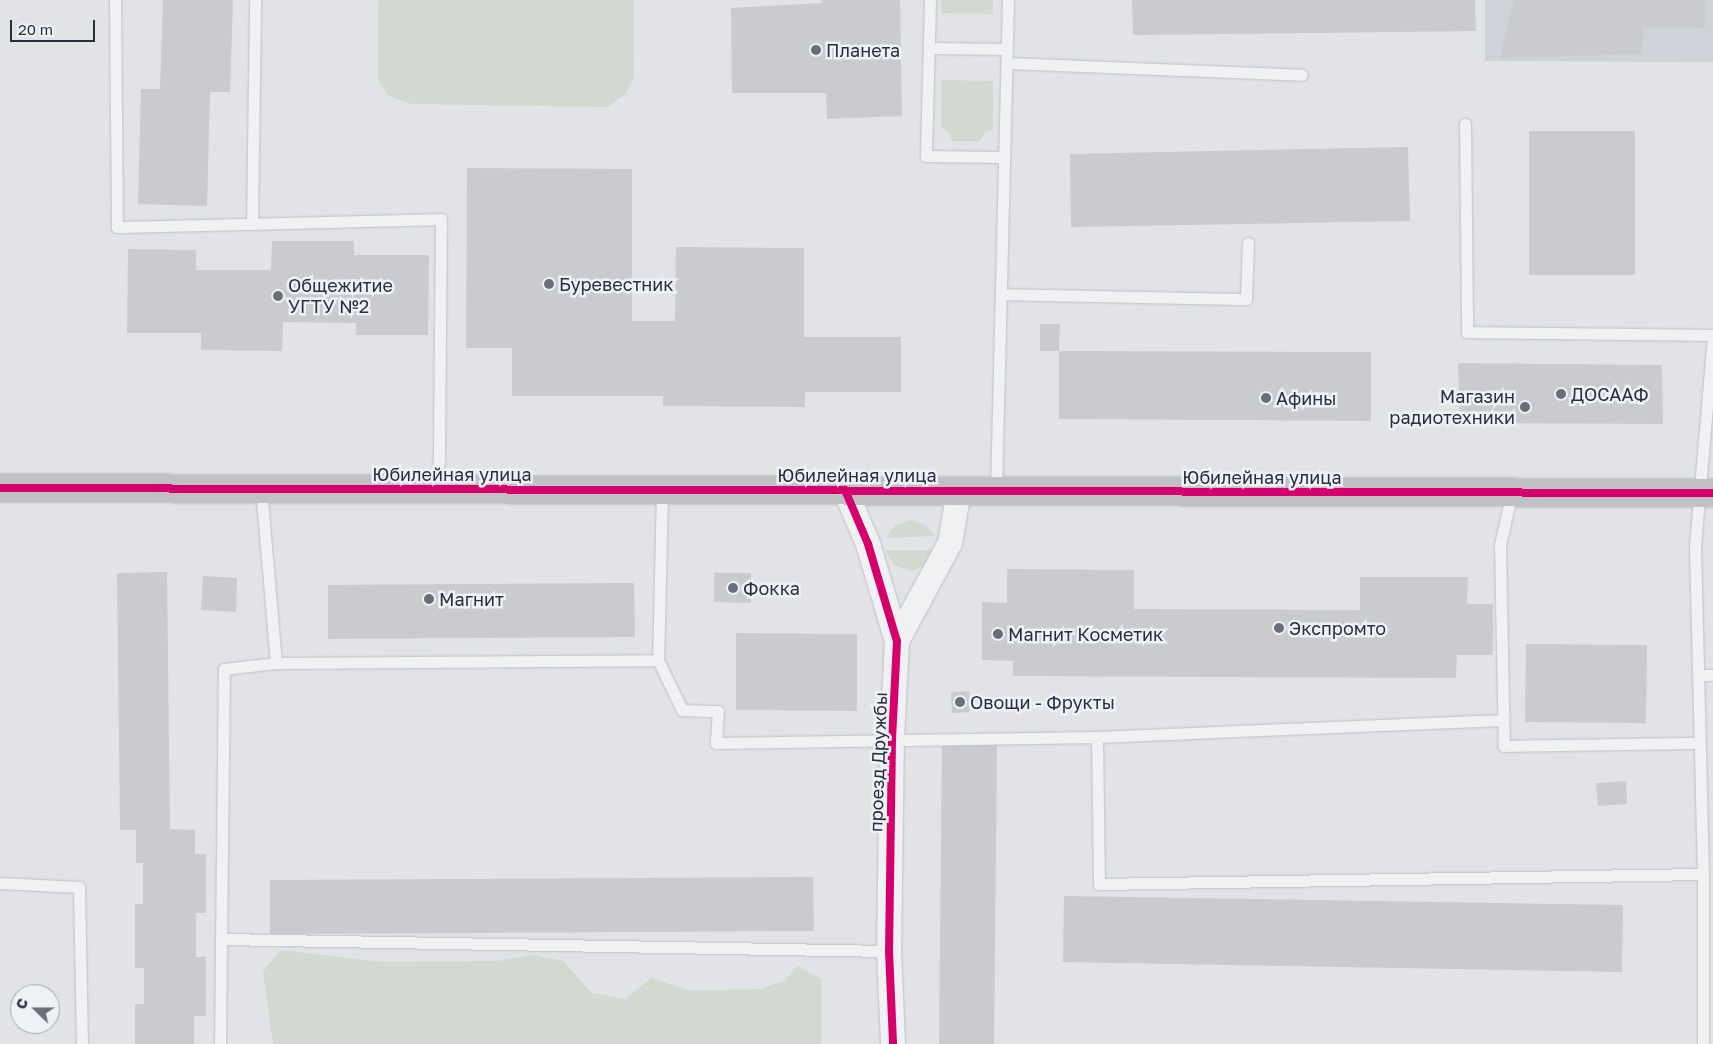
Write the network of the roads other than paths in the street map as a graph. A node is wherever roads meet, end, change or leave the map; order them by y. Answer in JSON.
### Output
{"nodes":[{"id":1,"x":115,"y":0,"type":"edge"},
{"id":2,"x":255,"y":0,"type":"edge"},
{"id":3,"x":930,"y":0,"type":"edge"},
{"id":4,"x":1008,"y":0,"type":"edge"},
{"id":5,"x":929,"y":48,"type":"junction"},
{"id":6,"x":1007,"y":49,"type":"junction"},
{"id":7,"x":1007,"y":63,"type":"junction"},
{"id":8,"x":1302,"y":75,"type":"dead end"},
{"id":9,"x":1465,"y":124,"type":"dead end"},
{"id":10,"x":1004,"y":157,"type":"junction"},
{"id":11,"x":252,"y":224,"type":"junction"},
{"id":12,"x":1248,"y":243,"type":"dead end"},
{"id":13,"x":1001,"y":294,"type":"junction"},
{"id":14,"x":1713,"y":336,"type":"edge"},
{"id":15,"x":0,"y":488,"type":"edge"},
{"id":16,"x":261,"y":488,"type":"junction"},
{"id":17,"x":436,"y":489,"type":"junction"},
{"id":18,"x":662,"y":490,"type":"junction"},
{"id":19,"x":845,"y":490,"type":"junction"},
{"id":20,"x":959,"y":491,"type":"junction"},
{"id":21,"x":996,"y":491,"type":"junction"},
{"id":22,"x":1512,"y":492,"type":"junction"},
{"id":23,"x":1707,"y":493,"type":"edge"},
{"id":24,"x":897,"y":641,"type":"junction"},
{"id":25,"x":658,"y":660,"type":"junction"},
{"id":26,"x":276,"y":663,"type":"junction"},
{"id":27,"x":1699,"y":675,"type":"junction"},
{"id":28,"x":1713,"y":675,"type":"edge"},
{"id":29,"x":1503,"y":720,"type":"junction"},
{"id":30,"x":1097,"y":737,"type":"junction"},
{"id":31,"x":892,"y":739,"type":"junction"},
{"id":32,"x":1698,"y":743,"type":"junction"},
{"id":33,"x":1703,"y":874,"type":"junction"},
{"id":34,"x":0,"y":883,"type":"edge"},
{"id":35,"x":221,"y":939,"type":"junction"},
{"id":36,"x":889,"y":950,"type":"junction"},
{"id":37,"x":82,"y":1044,"type":"edge"},
{"id":38,"x":220,"y":1044,"type":"edge"},
{"id":39,"x":893,"y":1044,"type":"edge"},
{"id":40,"x":1703,"y":1044,"type":"edge"}],
"edges":[{"from":1,"to":11,"type":"lane"},
{"from":2,"to":11,"type":"lane"},
{"from":3,"to":5,"type":"lane"},
{"from":4,"to":6,"type":"lane"},
{"from":5,"to":6,"type":"lane"},
{"from":5,"to":10,"type":"lane"},
{"from":6,"to":7,"type":"lane"},
{"from":7,"to":8,"type":"lane"},
{"from":7,"to":10,"type":"lane"},
{"from":9,"to":14,"type":"lane"},
{"from":10,"to":13,"type":"lane"},
{"from":11,"to":17,"type":"lane"},
{"from":12,"to":13,"type":"lane"},
{"from":13,"to":21,"type":"lane"},
{"from":14,"to":23,"type":"lane"},
{"from":15,"to":16,"type":"street","name":"Юбилейная улица"},
{"from":16,"to":17,"type":"street","name":"Юбилейная улица"},
{"from":16,"to":26,"type":"lane"},
{"from":17,"to":18,"type":"street","name":"Юбилейная улица"},
{"from":18,"to":19,"type":"street","name":"Юбилейная улица"},
{"from":18,"to":25,"type":"lane"},
{"from":19,"to":20,"type":"street","name":"Юбилейная улица"},
{"from":19,"to":24,"type":"street","name":"проезд Дружбы"},
{"from":20,"to":21,"type":"street","name":"Юбилейная улица"},
{"from":20,"to":24,"type":"street","name":"проезд Дружбы"},
{"from":21,"to":22,"type":"street","name":"Юбилейная улица"},
{"from":22,"to":23,"type":"street","name":"Юбилейная улица"},
{"from":22,"to":29,"type":"lane"},
{"from":23,"to":27,"type":"lane"},
{"from":24,"to":31,"type":"street","name":"проезд Дружбы"},
{"from":25,"to":26,"type":"lane"},
{"from":25,"to":31,"type":"lane"},
{"from":26,"to":35,"type":"lane"},
{"from":27,"to":28,"type":"lane"},
{"from":27,"to":32,"type":"lane"},
{"from":29,"to":30,"type":"lane"},
{"from":29,"to":32,"type":"lane"},
{"from":30,"to":31,"type":"lane"},
{"from":30,"to":33,"type":"lane"},
{"from":31,"to":36,"type":"street","name":"проезд Дружбы"},
{"from":32,"to":33,"type":"lane"},
{"from":33,"to":40,"type":"lane"},
{"from":34,"to":37,"type":"lane"},
{"from":35,"to":36,"type":"lane"},
{"from":35,"to":38,"type":"lane"},
{"from":36,"to":39,"type":"street","name":"проезд Дружбы"}]}
